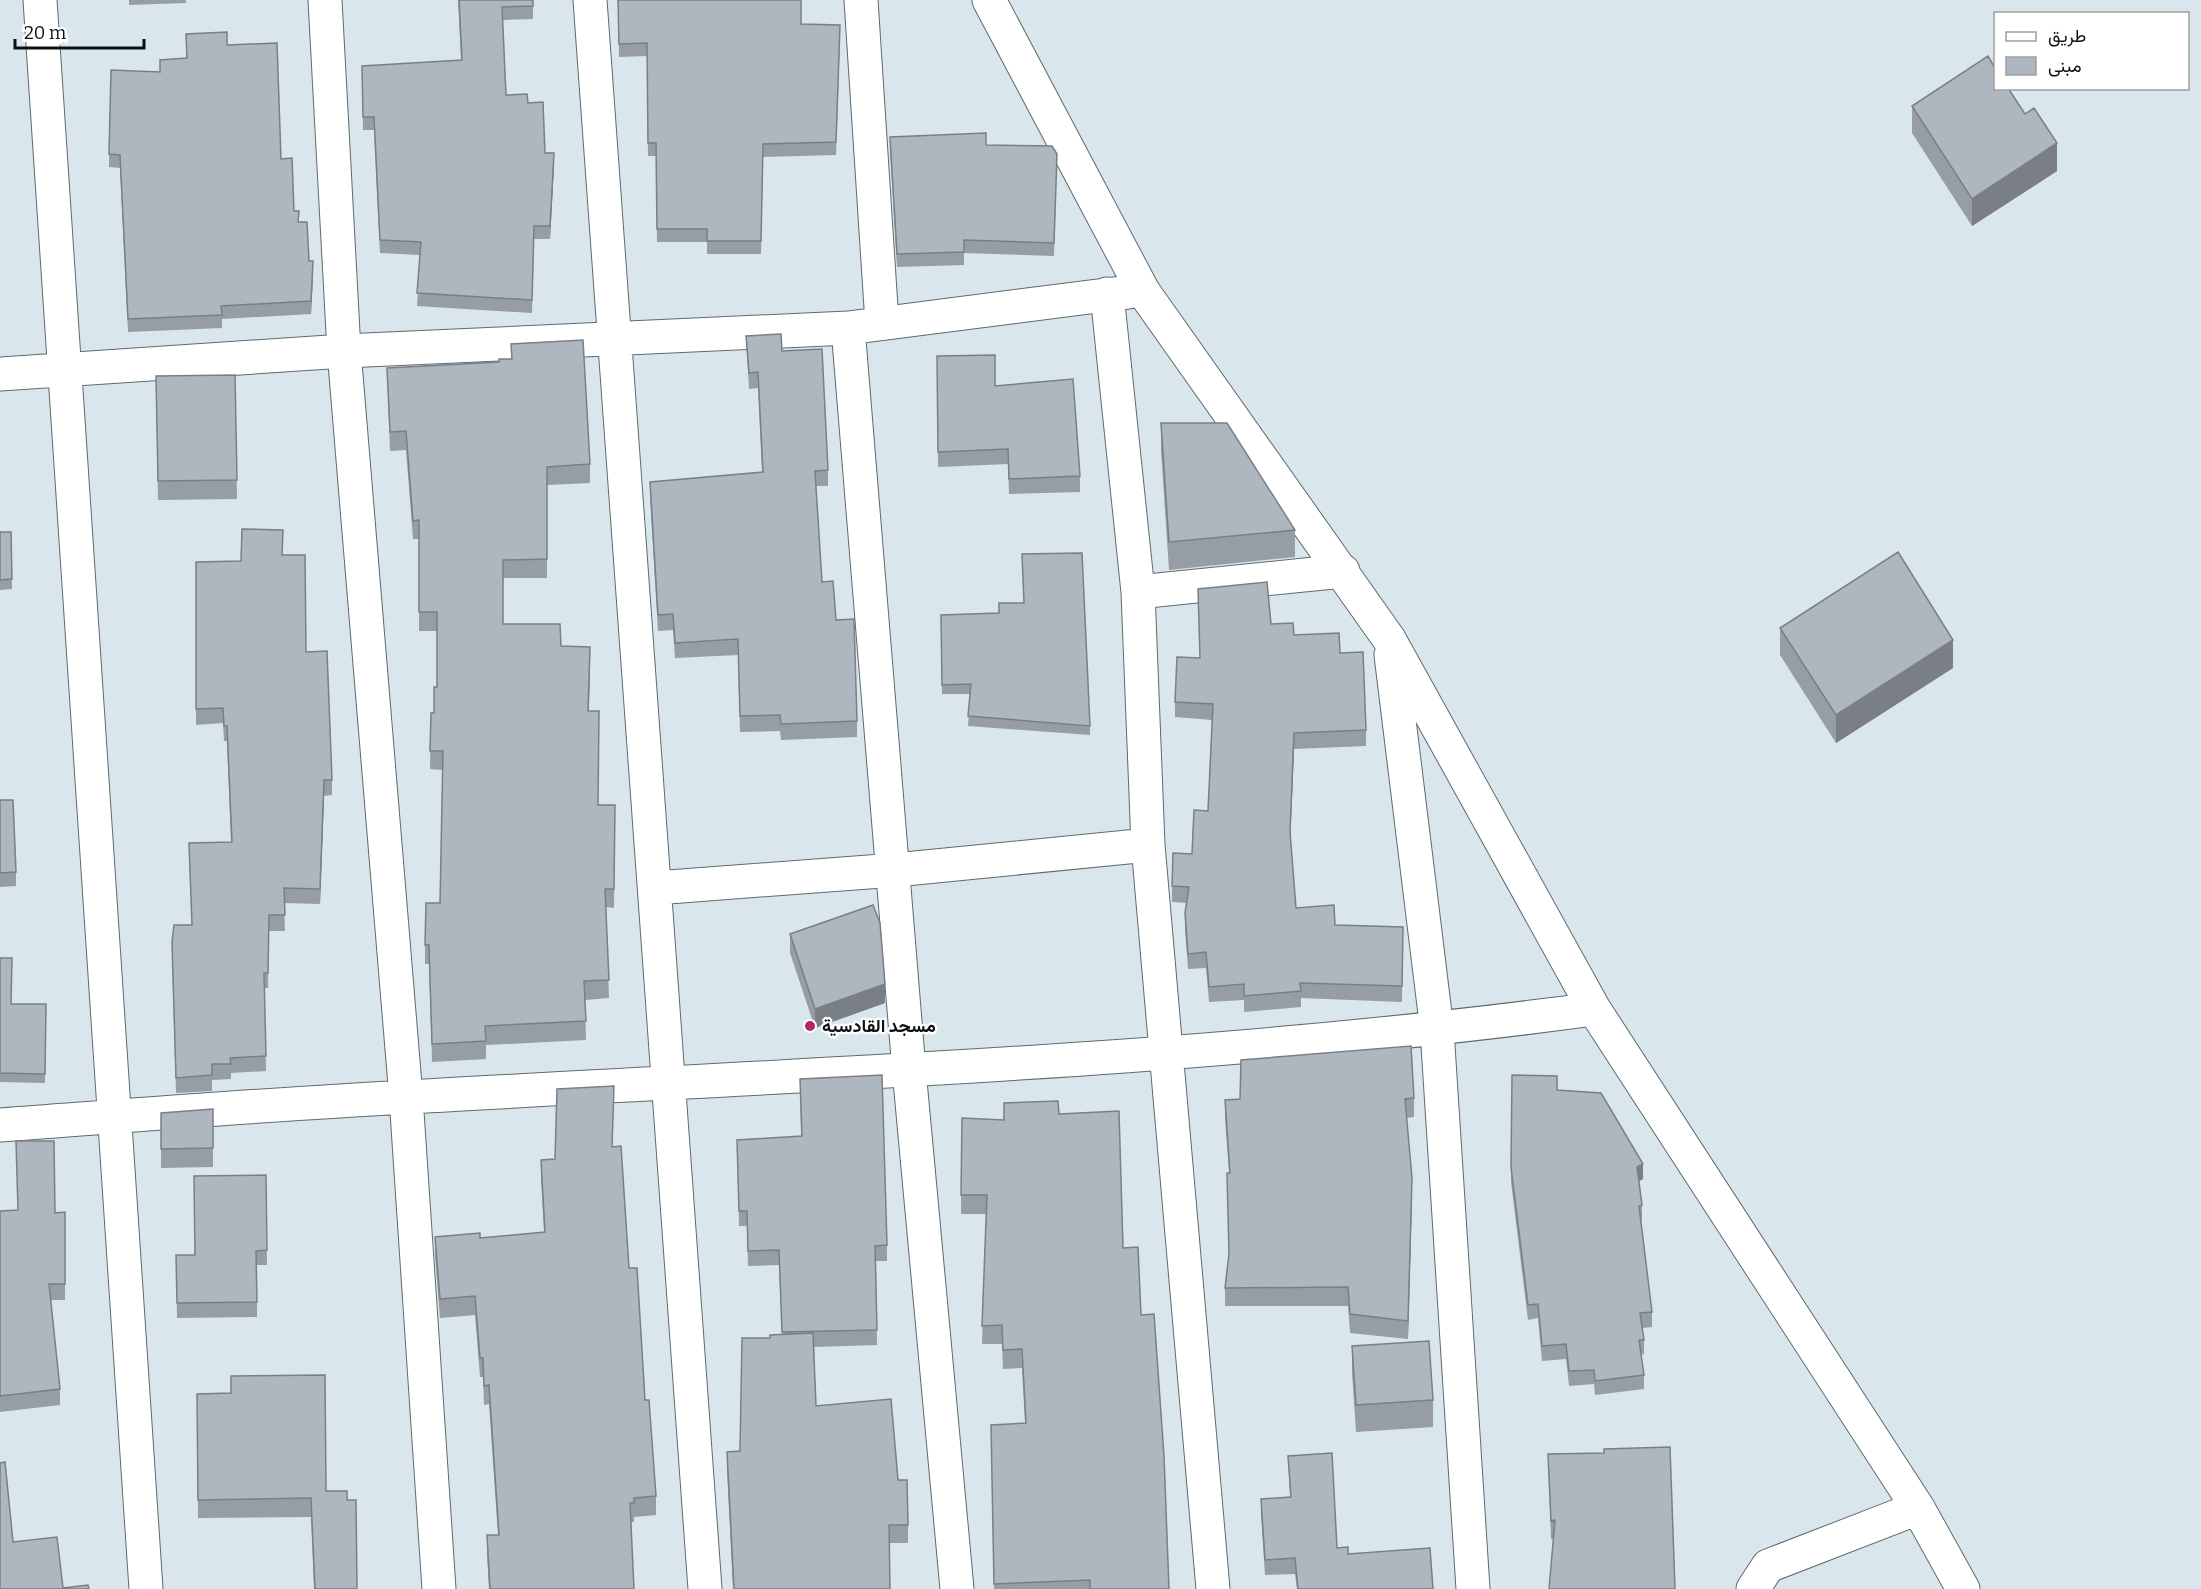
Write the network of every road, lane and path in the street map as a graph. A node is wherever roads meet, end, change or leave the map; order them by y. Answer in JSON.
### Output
{"nodes":[{"id":1,"x":40,"y":0,"type":"edge"},
{"id":2,"x":325,"y":0,"type":"edge"},
{"id":3,"x":590,"y":0,"type":"edge"},
{"id":4,"x":861,"y":0,"type":"edge"},
{"id":5,"x":989,"y":0,"type":"edge"},
{"id":6,"x":1143,"y":291,"type":"junction"},
{"id":7,"x":1107,"y":294,"type":"junction"},
{"id":8,"x":882,"y":323,"type":"junction"},
{"id":9,"x":848,"y":327,"type":"junction"},
{"id":10,"x":614,"y":338,"type":"junction"},
{"id":11,"x":344,"y":351,"type":"junction"},
{"id":12,"x":65,"y":369,"type":"junction"},
{"id":13,"x":0,"y":375,"type":"edge"},
{"id":14,"x":1344,"y":571,"type":"junction"},
{"id":15,"x":1138,"y":592,"type":"junction"},
{"id":16,"x":1389,"y":639,"type":"junction"},
{"id":17,"x":1148,"y":845,"type":"junction"},
{"id":18,"x":895,"y":870,"type":"junction"},
{"id":19,"x":655,"y":888,"type":"junction"},
{"id":20,"x":1594,"y":1009,"type":"junction"},
{"id":21,"x":1437,"y":1030,"type":"junction"},
{"id":22,"x":1168,"y":1053,"type":"junction"},
{"id":23,"x":909,"y":1070,"type":"junction"},
{"id":24,"x":667,"y":1084,"type":"junction"},
{"id":25,"x":406,"y":1097,"type":"junction"},
{"id":26,"x":114,"y":1117,"type":"junction"},
{"id":27,"x":0,"y":1125,"type":"edge"},
{"id":28,"x":1918,"y":1508,"type":"junction"},
{"id":29,"x":146,"y":1589,"type":"edge"},
{"id":30,"x":439,"y":1589,"type":"edge"},
{"id":31,"x":705,"y":1589,"type":"edge"},
{"id":32,"x":957,"y":1589,"type":"edge"},
{"id":33,"x":1213,"y":1589,"type":"edge"},
{"id":34,"x":1473,"y":1589,"type":"edge"},
{"id":35,"x":1753,"y":1589,"type":"edge"},
{"id":36,"x":1963,"y":1589,"type":"edge"}],
"edges":[{"from":1,"to":12,"type":"street"},
{"from":2,"to":11,"type":"street"},
{"from":3,"to":10,"type":"street"},
{"from":4,"to":8,"type":"street"},
{"from":5,"to":6,"type":"street"},
{"from":6,"to":7,"type":"street"},
{"from":6,"to":14,"type":"street"},
{"from":7,"to":8,"type":"street"},
{"from":7,"to":15,"type":"street"},
{"from":8,"to":9,"type":"street"},
{"from":9,"to":10,"type":"street"},
{"from":9,"to":18,"type":"street"},
{"from":10,"to":11,"type":"street"},
{"from":10,"to":19,"type":"street"},
{"from":11,"to":12,"type":"street"},
{"from":11,"to":25,"type":"street"},
{"from":12,"to":13,"type":"street"},
{"from":12,"to":26,"type":"street"},
{"from":14,"to":15,"type":"street"},
{"from":14,"to":16,"type":"street"},
{"from":15,"to":17,"type":"street"},
{"from":16,"to":20,"type":"street"},
{"from":16,"to":21,"type":"street"},
{"from":17,"to":18,"type":"street"},
{"from":17,"to":22,"type":"street"},
{"from":18,"to":19,"type":"street"},
{"from":18,"to":23,"type":"street"},
{"from":19,"to":24,"type":"street"},
{"from":20,"to":21,"type":"street"},
{"from":20,"to":28,"type":"street"},
{"from":21,"to":22,"type":"street"},
{"from":21,"to":34,"type":"street"},
{"from":22,"to":23,"type":"street"},
{"from":22,"to":33,"type":"street"},
{"from":23,"to":24,"type":"street"},
{"from":23,"to":32,"type":"street"},
{"from":24,"to":25,"type":"street"},
{"from":24,"to":31,"type":"street"},
{"from":25,"to":26,"type":"street"},
{"from":25,"to":30,"type":"street"},
{"from":26,"to":27,"type":"street"},
{"from":26,"to":29,"type":"street"},
{"from":28,"to":35,"type":"street"},
{"from":28,"to":36,"type":"street"}]}
